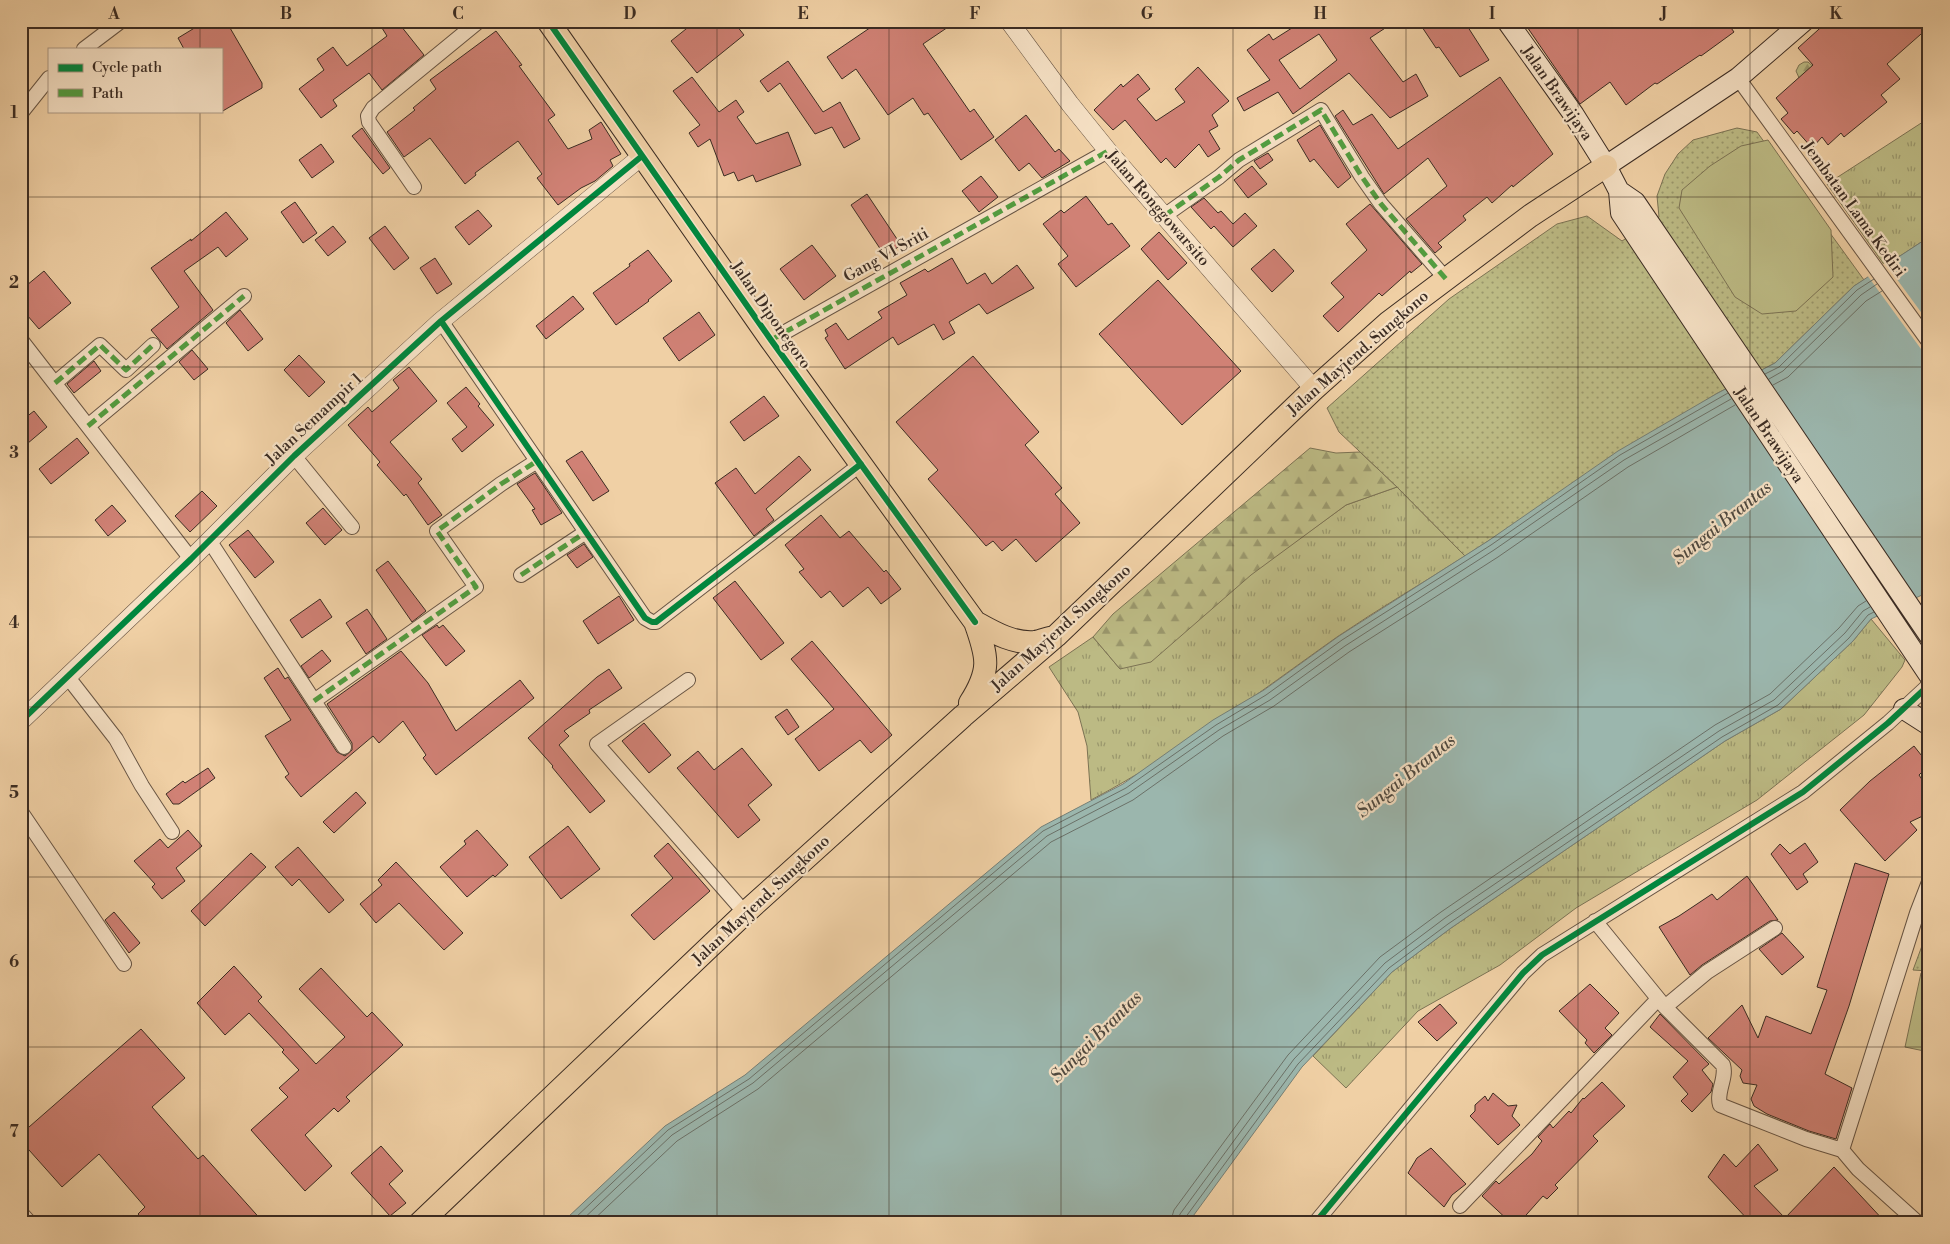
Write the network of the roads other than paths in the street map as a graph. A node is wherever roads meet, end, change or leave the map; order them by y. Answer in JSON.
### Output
{"nodes":[{"id":1,"x":121,"y":21,"type":"edge"},
{"id":2,"x":479,"y":21,"type":"edge"},
{"id":3,"x":548,"y":21,"type":"edge"},
{"id":4,"x":1010,"y":21,"type":"edge"},
{"id":5,"x":1507,"y":21,"type":"edge"},
{"id":6,"x":1804,"y":21,"type":"edge"},
{"id":7,"x":85,"y":48,"type":"edge"},
{"id":8,"x":1738,"y":78,"type":"junction"},
{"id":9,"x":48,"y":79,"type":"edge"},
{"id":10,"x":21,"y":113,"type":"edge"},
{"id":11,"x":1108,"y":151,"type":"junction"},
{"id":12,"x":642,"y":156,"type":"junction"},
{"id":13,"x":1606,"y":166,"type":"junction"},
{"id":14,"x":414,"y":187,"type":"dead end"},
{"id":15,"x":1164,"y":216,"type":"junction"},
{"id":16,"x":1642,"y":228,"type":"junction"},
{"id":17,"x":1446,"y":279,"type":"junction"},
{"id":18,"x":244,"y":296,"type":"dead end"},
{"id":19,"x":441,"y":321,"type":"junction"},
{"id":20,"x":21,"y":340,"type":"edge"},
{"id":21,"x":771,"y":340,"type":"junction"},
{"id":22,"x":1929,"y":342,"type":"edge"},
{"id":23,"x":153,"y":346,"type":"dead end"},
{"id":24,"x":55,"y":383,"type":"junction"},
{"id":25,"x":1314,"y":389,"type":"junction"},
{"id":26,"x":88,"y":426,"type":"junction"},
{"id":27,"x":294,"y":456,"type":"junction"},
{"id":28,"x":537,"y":461,"type":"junction"},
{"id":29,"x":861,"y":464,"type":"junction"},
{"id":30,"x":352,"y":528,"type":"dead end"},
{"id":31,"x":586,"y":532,"type":"junction"},
{"id":32,"x":209,"y":540,"type":"junction"},
{"id":33,"x":191,"y":559,"type":"junction"},
{"id":34,"x":521,"y":575,"type":"dead end"},
{"id":35,"x":975,"y":622,"type":"junction"},
{"id":36,"x":1929,"y":635,"type":"edge"},
{"id":37,"x":1056,"y":636,"type":"junction"},
{"id":38,"x":1929,"y":675,"type":"edge"},
{"id":39,"x":67,"y":676,"type":"junction"},
{"id":40,"x":688,"y":680,"type":"dead end"},
{"id":41,"x":1929,"y":685,"type":"edge"},
{"id":42,"x":314,"y":701,"type":"junction"},
{"id":43,"x":1904,"y":708,"type":"junction"},
{"id":44,"x":962,"y":716,"type":"junction"},
{"id":45,"x":21,"y":721,"type":"edge"},
{"id":46,"x":1929,"y":725,"type":"edge"},
{"id":47,"x":344,"y":746,"type":"dead end"},
{"id":48,"x":21,"y":812,"type":"edge"},
{"id":49,"x":172,"y":832,"type":"dead end"},
{"id":50,"x":1929,"y":882,"type":"edge"},
{"id":51,"x":745,"y":914,"type":"junction"},
{"id":52,"x":1595,"y":921,"type":"junction"},
{"id":53,"x":1775,"y":928,"type":"dead end"},
{"id":54,"x":124,"y":964,"type":"dead end"},
{"id":55,"x":1661,"y":1003,"type":"junction"},
{"id":56,"x":1842,"y":1150,"type":"junction"},
{"id":57,"x":1460,"y":1206,"type":"dead end"},
{"id":58,"x":21,"y":1213,"type":"edge"},
{"id":59,"x":30,"y":1223,"type":"edge"},
{"id":60,"x":420,"y":1223,"type":"edge"},
{"id":61,"x":1315,"y":1223,"type":"edge"},
{"id":62,"x":1918,"y":1223,"type":"edge"}],
"edges":[{"from":1,"to":7,"type":"street"},
{"from":2,"to":14,"type":"street"},
{"from":3,"to":12,"type":"main road","name":"Jalan Diponegoro"},
{"from":4,"to":11,"type":"street","name":"Jalan Ronggowarsito"},
{"from":5,"to":13,"type":"main road","name":"Jalan Brawijaya"},
{"from":6,"to":8,"type":"main road","name":"Jalan Mayjend. Sungkono"},
{"from":8,"to":13,"type":"main road","name":"Jalan Mayjend. Sungkono"},
{"from":8,"to":22,"type":"street","name":"Jembatan Lama Kediri"},
{"from":9,"to":10,"type":"street"},
{"from":11,"to":15,"type":"street","name":"Jalan Ronggowarsito"},
{"from":11,"to":21,"type":"street","name":"Gang VI Sriti"},
{"from":12,"to":19,"type":"street","name":"Jalan Semampir 1"},
{"from":12,"to":21,"type":"main road","name":"Jalan Diponegoro"},
{"from":13,"to":16,"type":"main road","name":"Jalan Brawijaya"},
{"from":13,"to":17,"type":"main road","name":"Jalan Mayjend. Sungkono"},
{"from":15,"to":17,"type":"street"},
{"from":15,"to":25,"type":"street","name":"Jalan Ronggowarsito"},
{"from":16,"to":36,"type":"main road","name":"Jalan Brawijaya"},
{"from":16,"to":38,"type":"main road","name":"Jalan Brawijaya"},
{"from":17,"to":25,"type":"main road","name":"Jalan Mayjend. Sungkono"},
{"from":18,"to":26,"type":"street"},
{"from":19,"to":27,"type":"street","name":"Jalan Semampir 1"},
{"from":19,"to":28,"type":"street"},
{"from":20,"to":24,"type":"street"},
{"from":21,"to":29,"type":"main road","name":"Jalan Diponegoro"},
{"from":23,"to":24,"type":"street"},
{"from":24,"to":26,"type":"street"},
{"from":25,"to":37,"type":"main road","name":"Jalan Mayjend. Sungkono"},
{"from":26,"to":33,"type":"street"},
{"from":27,"to":30,"type":"street"},
{"from":27,"to":32,"type":"street","name":"Jalan Semampir 1"},
{"from":28,"to":31,"type":"street"},
{"from":28,"to":42,"type":"street"},
{"from":29,"to":31,"type":"street"},
{"from":29,"to":35,"type":"main road","name":"Jalan Diponegoro"},
{"from":31,"to":34,"type":"street"},
{"from":32,"to":33,"type":"street","name":"Jalan Semampir 1"},
{"from":32,"to":42,"type":"street"},
{"from":33,"to":39,"type":"street","name":"Jalan Semampir 1"},
{"from":35,"to":37,"type":"main road","name":"Jalan Diponegoro"},
{"from":35,"to":44,"type":"main road","name":"Jalan Diponegoro"},
{"from":37,"to":44,"type":"main road","name":"Jalan Mayjend. Sungkono"},
{"from":39,"to":45,"type":"street","name":"Jalan Semampir 1"},
{"from":39,"to":49,"type":"street"},
{"from":40,"to":51,"type":"street"},
{"from":41,"to":43,"type":"street"},
{"from":42,"to":47,"type":"street"},
{"from":43,"to":46,"type":"main road"},
{"from":43,"to":52,"type":"street"},
{"from":44,"to":51,"type":"main road","name":"Jalan Mayjend. Sungkono"},
{"from":48,"to":54,"type":"street"},
{"from":50,"to":56,"type":"street"},
{"from":51,"to":60,"type":"main road","name":"Jalan Mayjend. Sungkono"},
{"from":52,"to":55,"type":"street"},
{"from":52,"to":61,"type":"street"},
{"from":53,"to":55,"type":"street"},
{"from":55,"to":56,"type":"street"},
{"from":55,"to":57,"type":"street"},
{"from":56,"to":62,"type":"street"},
{"from":58,"to":59,"type":"street"}]}
